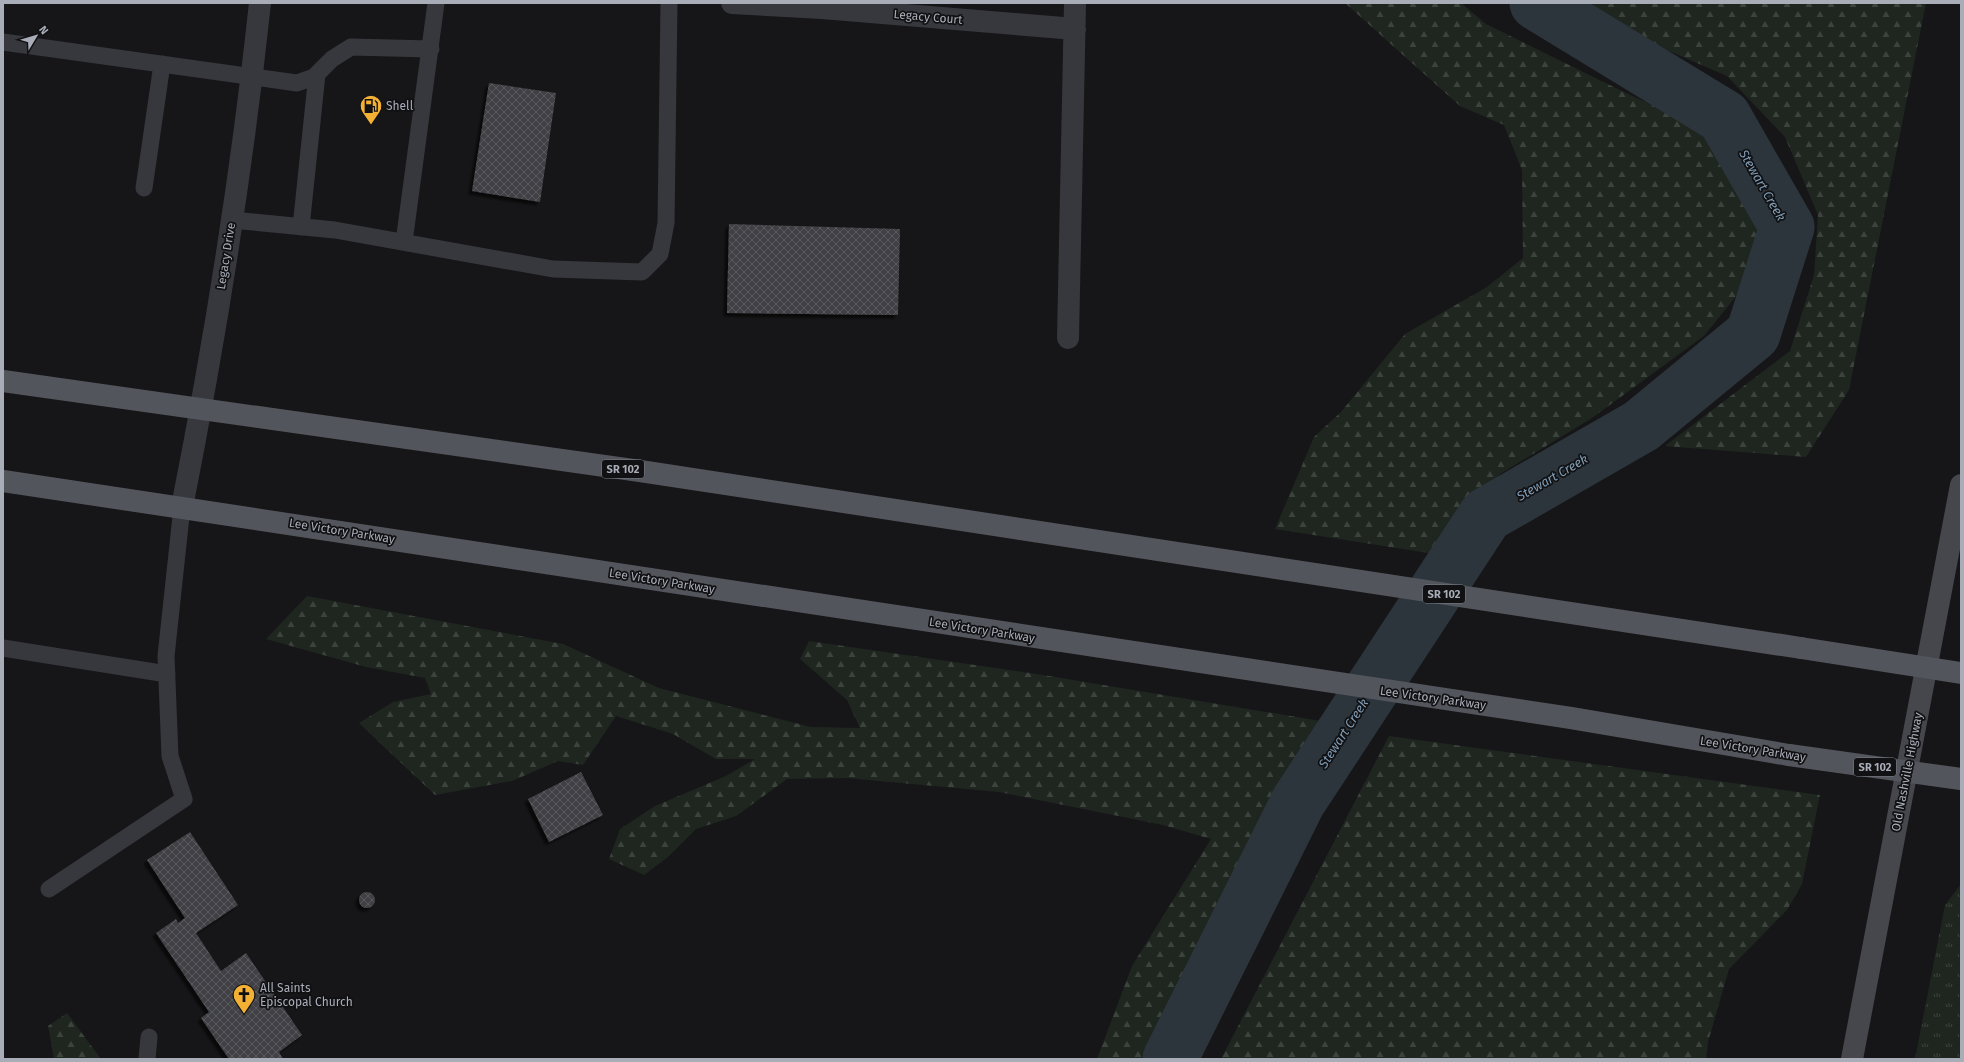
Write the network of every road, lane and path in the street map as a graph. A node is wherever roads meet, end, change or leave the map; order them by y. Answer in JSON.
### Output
{"nodes":[{"id":1,"x":260,"y":3,"type":"edge"},
{"id":2,"x":436,"y":3,"type":"edge"},
{"id":3,"x":669,"y":3,"type":"edge"},
{"id":4,"x":732,"y":3,"type":"edge"},
{"id":5,"x":1075,"y":3,"type":"edge"},
{"id":6,"x":1075,"y":29,"type":"junction"},
{"id":7,"x":3,"y":42,"type":"edge"},
{"id":8,"x":430,"y":48,"type":"junction"},
{"id":9,"x":162,"y":64,"type":"junction"},
{"id":10,"x":317,"y":74,"type":"junction"},
{"id":11,"x":252,"y":76,"type":"junction"},
{"id":12,"x":144,"y":188,"type":"dead end"},
{"id":13,"x":232,"y":220,"type":"junction"},
{"id":14,"x":302,"y":227,"type":"junction"},
{"id":15,"x":404,"y":242,"type":"junction"},
{"id":16,"x":1068,"y":338,"type":"dead end"},
{"id":17,"x":3,"y":380,"type":"edge"},
{"id":18,"x":201,"y":410,"type":"junction"},
{"id":19,"x":3,"y":481,"type":"edge"},
{"id":20,"x":1961,"y":485,"type":"edge"},
{"id":21,"x":182,"y":507,"type":"junction"},
{"id":22,"x":3,"y":648,"type":"edge"},
{"id":23,"x":1961,"y":673,"type":"edge"},
{"id":24,"x":167,"y":674,"type":"junction"},
{"id":25,"x":1961,"y":779,"type":"edge"},
{"id":26,"x":49,"y":889,"type":"dead end"},
{"id":27,"x":149,"y":1037,"type":"dead end"},
{"id":28,"x":147,"y":1059,"type":"edge"},
{"id":29,"x":1852,"y":1059,"type":"edge"}],
"edges":[{"from":1,"to":11,"type":"street","name":"Legacy Drive"},
{"from":2,"to":8,"type":"lane"},
{"from":3,"to":15,"type":"lane"},
{"from":4,"to":6,"type":"street","name":"Legacy Court"},
{"from":5,"to":6,"type":"street"},
{"from":6,"to":16,"type":"street"},
{"from":7,"to":9,"type":"lane"},
{"from":8,"to":10,"type":"lane"},
{"from":8,"to":15,"type":"lane"},
{"from":9,"to":11,"type":"lane"},
{"from":9,"to":12,"type":"lane"},
{"from":10,"to":11,"type":"lane"},
{"from":10,"to":14,"type":"lane"},
{"from":11,"to":13,"type":"street","name":"Legacy Drive"},
{"from":13,"to":14,"type":"lane"},
{"from":13,"to":18,"type":"street","name":"Legacy Drive"},
{"from":14,"to":15,"type":"lane"},
{"from":17,"to":18,"type":"main road","number":"SR 102"},
{"from":18,"to":21,"type":"street","name":"Legacy Drive"},
{"from":18,"to":23,"type":"main road","number":"SR 102","bridge":true},
{"from":19,"to":21,"type":"main road","name":"Lee Victory Parkway","number":"SR 102"},
{"from":20,"to":29,"type":"main road","name":"Old Nashville Highway"},
{"from":21,"to":24,"type":"lane"},
{"from":21,"to":25,"type":"main road","name":"Lee Victory Parkway","number":"SR 102","bridge":true},
{"from":22,"to":24,"type":"lane"},
{"from":24,"to":26,"type":"lane"},
{"from":27,"to":28,"type":"lane"}]}
